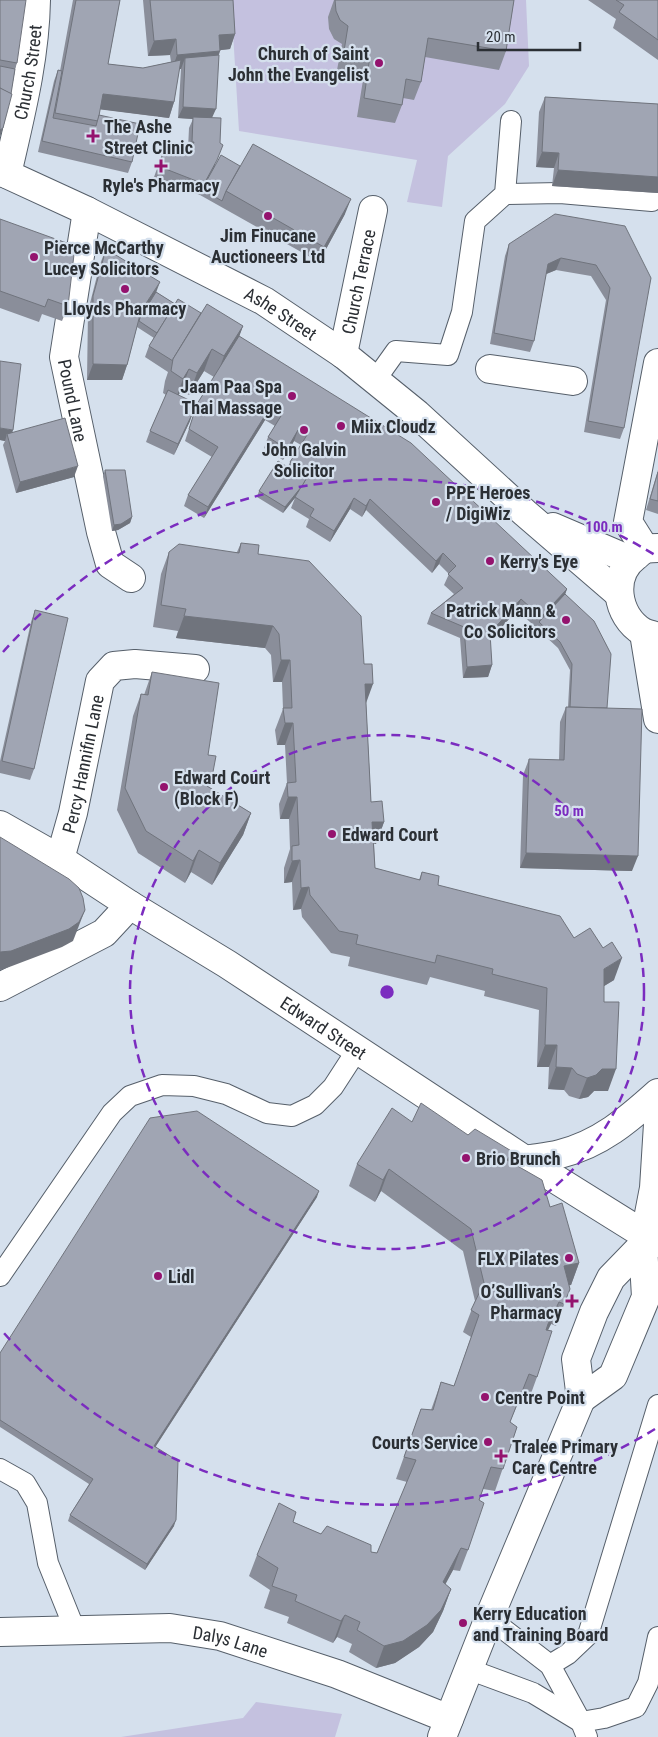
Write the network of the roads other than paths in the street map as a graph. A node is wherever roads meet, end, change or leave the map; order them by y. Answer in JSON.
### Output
{"nodes":[{"id":1,"x":36,"y":0,"type":"edge"},
{"id":2,"x":511,"y":121,"type":"dead end"},
{"id":3,"x":4,"y":173,"type":"edge"},
{"id":4,"x":504,"y":194,"type":"junction"},
{"id":5,"x":652,"y":201,"type":"dead end"},
{"id":6,"x":373,"y":210,"type":"dead end"},
{"id":7,"x":87,"y":211,"type":"junction"},
{"id":8,"x":343,"y":354,"type":"junction"},
{"id":9,"x":658,"y":364,"type":"edge"},
{"id":10,"x":490,"y":368,"type":"dead end"},
{"id":11,"x":376,"y":379,"type":"junction"},
{"id":12,"x":573,"y":380,"type":"dead end"},
{"id":13,"x":525,"y":513,"type":"junction"},
{"id":14,"x":644,"y":552,"type":"edge"},
{"id":15,"x":131,"y":578,"type":"dead end"},
{"id":16,"x":619,"y":594,"type":"junction"},
{"id":17,"x":651,"y":635,"type":"edge"},
{"id":18,"x":196,"y":669,"type":"dead end"},
{"id":19,"x":658,"y":719,"type":"edge"},
{"id":20,"x":0,"y":825,"type":"edge"},
{"id":21,"x":60,"y":859,"type":"junction"},
{"id":22,"x":130,"y":905,"type":"junction"},
{"id":23,"x":0,"y":987,"type":"edge"},
{"id":24,"x":357,"y":1050,"type":"junction"},
{"id":25,"x":658,"y":1093,"type":"edge"},
{"id":26,"x":658,"y":1124,"type":"edge"},
{"id":27,"x":525,"y":1160,"type":"junction"},
{"id":28,"x":649,"y":1241,"type":"edge"},
{"id":29,"x":0,"y":1276,"type":"edge"},
{"id":30,"x":581,"y":1399,"type":"junction"},
{"id":31,"x":658,"y":1405,"type":"edge"},
{"id":32,"x":0,"y":1469,"type":"edge"},
{"id":33,"x":489,"y":1618,"type":"junction"},
{"id":34,"x":75,"y":1630,"type":"junction"},
{"id":35,"x":0,"y":1632,"type":"edge"},
{"id":36,"x":658,"y":1637,"type":"edge"},
{"id":37,"x":550,"y":1665,"type":"junction"},
{"id":38,"x":468,"y":1669,"type":"junction"},
{"id":39,"x":446,"y":1728,"type":"edge"},
{"id":40,"x":584,"y":1730,"type":"edge"}],
"edges":[{"from":1,"to":3,"type":"street","name":"Church Street"},
{"from":2,"to":4,"type":"lane"},
{"from":3,"to":7,"type":"street","name":"Ashe Street"},
{"from":4,"to":5,"type":"lane"},
{"from":4,"to":11,"type":"lane"},
{"from":6,"to":8,"type":"street","name":"Church Terrace"},
{"from":7,"to":8,"type":"street","name":"Ashe Street"},
{"from":7,"to":15,"type":"street","name":"Pound Lane"},
{"from":8,"to":11,"type":"street","name":"Ashe Street"},
{"from":9,"to":14,"type":"street"},
{"from":10,"to":12,"type":"street"},
{"from":11,"to":13,"type":"street","name":"Ashe Street"},
{"from":13,"to":14,"type":"street","name":"Ashe Street"},
{"from":13,"to":16,"type":"street","name":"Ashe Street"},
{"from":14,"to":16,"type":"street"},
{"from":16,"to":17,"type":"street"},
{"from":17,"to":19,"type":"street"},
{"from":18,"to":21,"type":"street","name":"Percy Hannifin Lane"},
{"from":20,"to":21,"type":"street","name":"Edward Street"},
{"from":21,"to":22,"type":"street","name":"Edward Street"},
{"from":22,"to":23,"type":"street"},
{"from":22,"to":24,"type":"street","name":"Edward Street"},
{"from":24,"to":27,"type":"street","name":"Edward Street"},
{"from":24,"to":29,"type":"lane"},
{"from":25,"to":27,"type":"street"},
{"from":26,"to":28,"type":"street"},
{"from":27,"to":28,"type":"street","name":"Edward Street"},
{"from":28,"to":30,"type":"street"},
{"from":28,"to":30,"type":"street"},
{"from":30,"to":33,"type":"street"},
{"from":31,"to":37,"type":"lane"},
{"from":32,"to":34,"type":"lane"},
{"from":33,"to":37,"type":"lane"},
{"from":33,"to":38,"type":"street"},
{"from":34,"to":35,"type":"street","name":"Dalys Lane"},
{"from":34,"to":39,"type":"street","name":"Dalys Lane"},
{"from":36,"to":40,"type":"lane"},
{"from":37,"to":40,"type":"lane"},
{"from":38,"to":39,"type":"street"},
{"from":38,"to":40,"type":"lane"}]}
